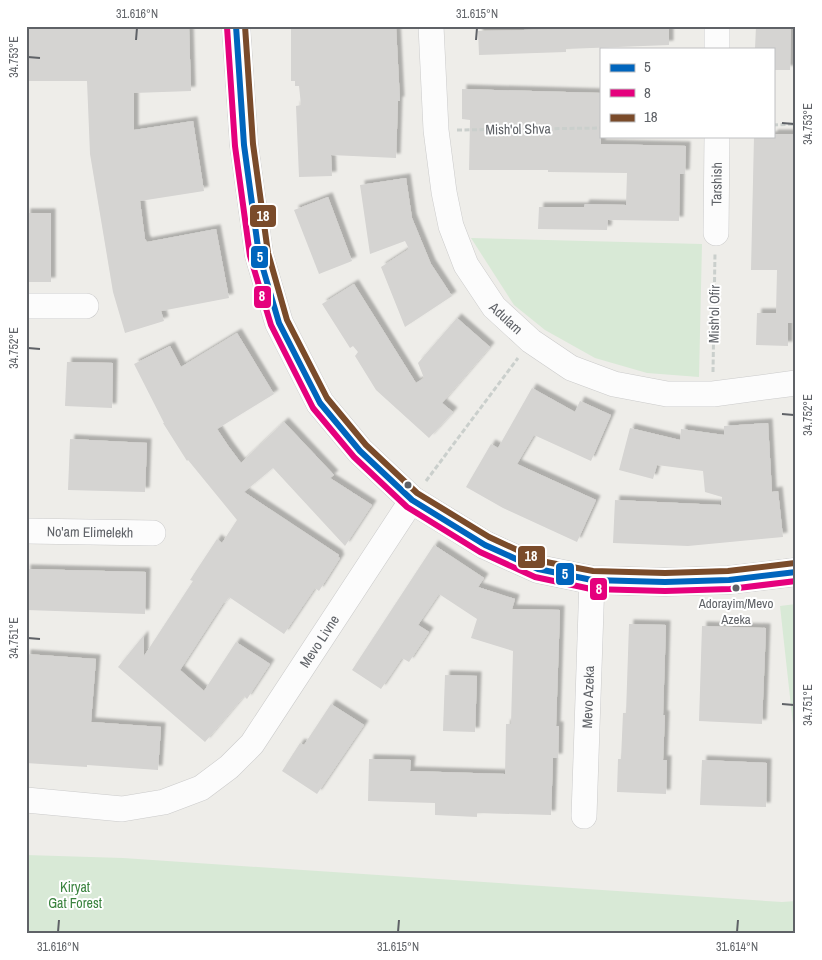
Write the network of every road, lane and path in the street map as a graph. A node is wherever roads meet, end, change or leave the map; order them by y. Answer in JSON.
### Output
{"nodes":[{"id":1,"x":236,"y":26,"type":"edge"},
{"id":2,"x":431,"y":26,"type":"edge"},
{"id":3,"x":717,"y":26,"type":"edge"},
{"id":4,"x":717,"y":48,"type":"edge"},
{"id":5,"x":796,"y":124,"type":"edge"},
{"id":6,"x":774,"y":125,"type":"edge"},
{"id":7,"x":600,"y":128,"type":"edge"},
{"id":8,"x":436,"y":130,"type":"junction"},
{"id":9,"x":717,"y":138,"type":"edge"},
{"id":10,"x":716,"y":233,"type":"joint"},
{"id":11,"x":26,"y":306,"type":"edge"},
{"id":12,"x":86,"y":306,"type":"dead end"},
{"id":13,"x":531,"y":341,"type":"junction"},
{"id":14,"x":795,"y":388,"type":"edge"},
{"id":15,"x":713,"y":394,"type":"junction"},
{"id":16,"x":412,"y":500,"type":"junction"},
{"id":17,"x":26,"y":530,"type":"edge"},
{"id":18,"x":153,"y":533,"type":"dead end"},
{"id":19,"x":796,"y":572,"type":"edge"},
{"id":20,"x":592,"y":580,"type":"junction"},
{"id":21,"x":26,"y":800,"type":"edge"},
{"id":22,"x":584,"y":816,"type":"dead end"}],
"edges":[{"from":1,"to":16,"type":"street"},
{"from":2,"to":8,"type":"street","name":"Adulam"},
{"from":3,"to":4,"type":"street"},
{"from":5,"to":6,"type":"path"},
{"from":7,"to":8,"type":"path","name":"Mish'ol Shva"},
{"from":8,"to":13,"type":"street","name":"Adulam"},
{"from":9,"to":10,"type":"street","name":"Tarshish"},
{"from":10,"to":15,"type":"path","name":"Mish'ol Ofir"},
{"from":11,"to":12,"type":"street"},
{"from":13,"to":15,"type":"street","name":"Adulam"},
{"from":13,"to":16,"type":"path"},
{"from":14,"to":15,"type":"street","name":"Adulam"},
{"from":16,"to":20,"type":"street"},
{"from":16,"to":21,"type":"street","name":"Mevo Livne"},
{"from":17,"to":18,"type":"street","name":"No'am Elimelekh"},
{"from":19,"to":20,"type":"street"},
{"from":20,"to":22,"type":"street","name":"Mevo Azeka"}]}
